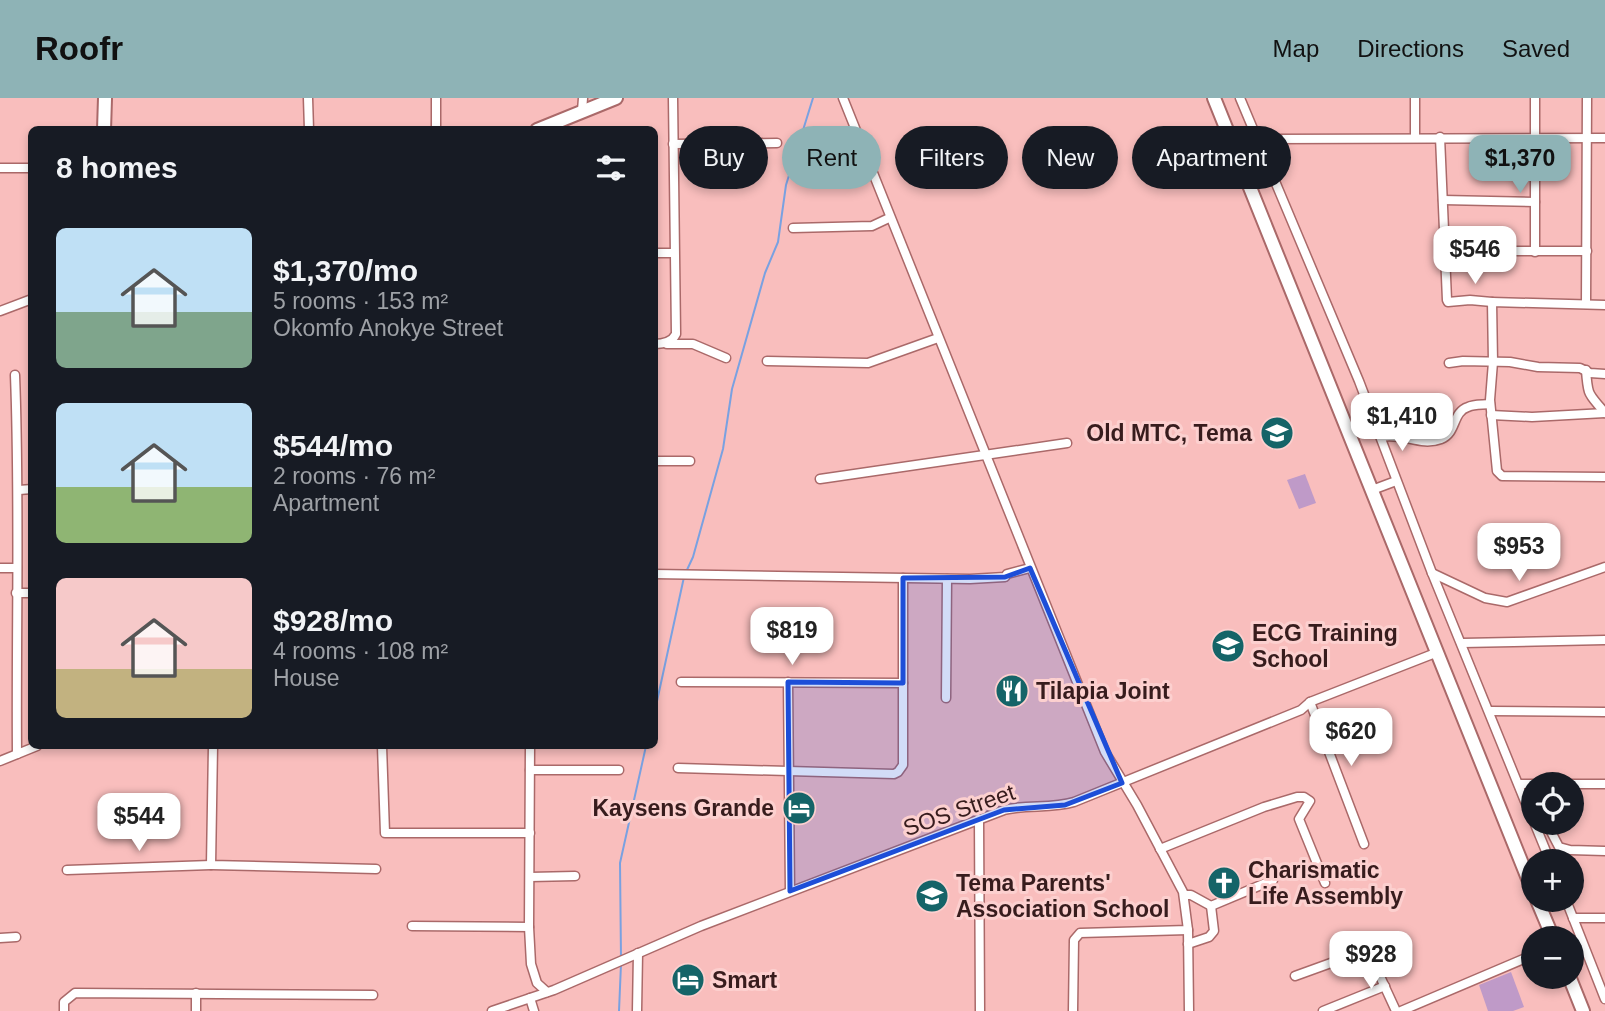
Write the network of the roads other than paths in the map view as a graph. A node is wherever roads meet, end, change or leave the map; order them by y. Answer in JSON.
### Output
{"nodes":[{"id":1,"x":105,"y":98,"type":"edge"},
{"id":2,"x":308,"y":98,"type":"edge"},
{"id":3,"x":436,"y":98,"type":"edge"},
{"id":4,"x":615,"y":98,"type":"edge"},
{"id":5,"x":673,"y":98,"type":"edge"},
{"id":6,"x":843,"y":98,"type":"edge"},
{"id":7,"x":1214,"y":98,"type":"edge"},
{"id":8,"x":1240,"y":98,"type":"edge"},
{"id":9,"x":1415,"y":98,"type":"edge"},
{"id":10,"x":1535,"y":98,"type":"edge"},
{"id":11,"x":1587,"y":98,"type":"edge"},
{"id":12,"x":583,"y":105,"type":"edge"},
{"id":13,"x":104,"y":126,"type":"edge"},
{"id":14,"x":309,"y":126,"type":"edge"},
{"id":15,"x":436,"y":126,"type":"edge"},
{"id":16,"x":544,"y":126,"type":"edge"},
{"id":17,"x":1253,"y":126,"type":"edge"},
{"id":18,"x":1440,"y":137,"type":"junction"},
{"id":19,"x":1535,"y":137,"type":"junction"},
{"id":20,"x":1415,"y":138,"type":"junction"},
{"id":21,"x":1587,"y":138,"type":"junction"},
{"id":22,"x":1605,"y":138,"type":"edge"},
{"id":23,"x":1291,"y":139,"type":"edge"},
{"id":24,"x":778,"y":143,"type":"dead end"},
{"id":25,"x":673,"y":144,"type":"junction"},
{"id":26,"x":0,"y":168,"type":"edge"},
{"id":27,"x":28,"y":168,"type":"edge"},
{"id":28,"x":1279,"y":189,"type":"edge"},
{"id":29,"x":1443,"y":200,"type":"junction"},
{"id":30,"x":1535,"y":202,"type":"junction"},
{"id":31,"x":889,"y":218,"type":"junction"},
{"id":32,"x":793,"y":228,"type":"dead end"},
{"id":33,"x":1444,"y":251,"type":"junction"},
{"id":34,"x":1587,"y":251,"type":"junction"},
{"id":35,"x":1535,"y":252,"type":"junction"},
{"id":36,"x":658,"y":253,"type":"edge"},
{"id":37,"x":674,"y":253,"type":"junction"},
{"id":38,"x":28,"y":300,"type":"edge"},
{"id":39,"x":1492,"y":302,"type":"junction"},
{"id":40,"x":1586,"y":304,"type":"junction"},
{"id":41,"x":1605,"y":305,"type":"edge"},
{"id":42,"x":0,"y":311,"type":"edge"},
{"id":43,"x":938,"y":338,"type":"junction"},
{"id":44,"x":658,"y":344,"type":"edge"},
{"id":45,"x":664,"y":344,"type":"junction"},
{"id":46,"x":726,"y":358,"type":"dead end"},
{"id":47,"x":767,"y":361,"type":"dead end"},
{"id":48,"x":1493,"y":362,"type":"junction"},
{"id":49,"x":1449,"y":363,"type":"dead end"},
{"id":50,"x":1586,"y":370,"type":"junction"},
{"id":51,"x":1605,"y":374,"type":"edge"},
{"id":52,"x":15,"y":375,"type":"dead end"},
{"id":53,"x":1490,"y":404,"type":"junction"},
{"id":54,"x":1605,"y":413,"type":"edge"},
{"id":55,"x":1491,"y":415,"type":"junction"},
{"id":56,"x":1381,"y":437,"type":"junction"},
{"id":57,"x":1067,"y":443,"type":"dead end"},
{"id":58,"x":984,"y":455,"type":"junction"},
{"id":59,"x":658,"y":461,"type":"edge"},
{"id":60,"x":690,"y":461,"type":"dead end"},
{"id":61,"x":1605,"y":477,"type":"edge"},
{"id":62,"x":820,"y":479,"type":"dead end"},
{"id":63,"x":1396,"y":481,"type":"junction"},
{"id":64,"x":28,"y":489,"type":"edge"},
{"id":65,"x":19,"y":490,"type":"junction"},
{"id":66,"x":1372,"y":491,"type":"junction"},
{"id":67,"x":1605,"y":567,"type":"edge"},
{"id":68,"x":0,"y":568,"type":"edge"},
{"id":69,"x":17,"y":568,"type":"junction"},
{"id":70,"x":1030,"y":568,"type":"junction"},
{"id":71,"x":1432,"y":573,"type":"junction"},
{"id":72,"x":658,"y":574,"type":"edge"},
{"id":73,"x":903,"y":578,"type":"junction"},
{"id":74,"x":947,"y":579,"type":"junction"},
{"id":75,"x":16,"y":593,"type":"junction"},
{"id":76,"x":28,"y":593,"type":"edge"},
{"id":77,"x":1605,"y":640,"type":"edge"},
{"id":78,"x":1462,"y":643,"type":"junction"},
{"id":79,"x":1438,"y":652,"type":"junction"},
{"id":80,"x":681,"y":682,"type":"dead end"},
{"id":81,"x":788,"y":682,"type":"junction"},
{"id":82,"x":903,"y":683,"type":"junction"},
{"id":83,"x":946,"y":698,"type":"dead end"},
{"id":84,"x":1310,"y":702,"type":"junction"},
{"id":85,"x":1490,"y":711,"type":"junction"},
{"id":86,"x":1605,"y":712,"type":"edge"},
{"id":87,"x":30,"y":749,"type":"edge"},
{"id":88,"x":213,"y":749,"type":"edge"},
{"id":89,"x":382,"y":749,"type":"edge"},
{"id":90,"x":530,"y":749,"type":"edge"},
{"id":91,"x":17,"y":754,"type":"junction"},
{"id":92,"x":0,"y":761,"type":"edge"},
{"id":93,"x":678,"y":768,"type":"dead end"},
{"id":94,"x":530,"y":770,"type":"junction"},
{"id":95,"x":619,"y":770,"type":"dead end"},
{"id":96,"x":790,"y":771,"type":"junction"},
{"id":97,"x":1122,"y":783,"type":"junction"},
{"id":98,"x":1519,"y":784,"type":"joint"},
{"id":99,"x":1605,"y":784,"type":"edge"},
{"id":100,"x":1584,"y":785,"type":"edge"},
{"id":101,"x":1521,"y":789,"type":"edge"},
{"id":102,"x":979,"y":819,"type":"junction"},
{"id":103,"x":530,"y":833,"type":"junction"},
{"id":104,"x":1553,"y":835,"type":"edge"},
{"id":105,"x":1364,"y":844,"type":"dead end"},
{"id":106,"x":1160,"y":849,"type":"junction"},
{"id":107,"x":1605,"y":850,"type":"edge"},
{"id":108,"x":1521,"y":861,"type":"edge"},
{"id":109,"x":211,"y":865,"type":"junction"},
{"id":110,"x":376,"y":869,"type":"dead end"},
{"id":111,"x":67,"y":870,"type":"dead end"},
{"id":112,"x":575,"y":876,"type":"dead end"},
{"id":113,"x":530,"y":877,"type":"junction"},
{"id":114,"x":1273,"y":880,"type":"dead end"},
{"id":115,"x":1325,"y":883,"type":"dead end"},
{"id":116,"x":790,"y":891,"type":"junction"},
{"id":117,"x":1184,"y":895,"type":"junction"},
{"id":118,"x":1211,"y":906,"type":"junction"},
{"id":119,"x":1571,"y":912,"type":"edge"},
{"id":120,"x":1573,"y":918,"type":"junction"},
{"id":121,"x":1605,"y":918,"type":"edge"},
{"id":122,"x":412,"y":926,"type":"dead end"},
{"id":123,"x":529,"y":927,"type":"junction"},
{"id":124,"x":1188,"y":930,"type":"junction"},
{"id":125,"x":16,"y":937,"type":"dead end"},
{"id":126,"x":0,"y":938,"type":"edge"},
{"id":127,"x":1188,"y":944,"type":"junction"},
{"id":128,"x":638,"y":953,"type":"junction"},
{"id":129,"x":1521,"y":960,"type":"edge"},
{"id":130,"x":1295,"y":976,"type":"dead end"},
{"id":131,"x":1385,"y":986,"type":"junction"},
{"id":132,"x":1574,"y":989,"type":"edge"},
{"id":133,"x":547,"y":992,"type":"junction"},
{"id":134,"x":196,"y":993,"type":"junction"},
{"id":135,"x":373,"y":995,"type":"dead end"},
{"id":136,"x":530,"y":998,"type":"junction"},
{"id":137,"x":1605,"y":999,"type":"edge"},
{"id":138,"x":64,"y":1011,"type":"edge"},
{"id":139,"x":196,"y":1011,"type":"edge"},
{"id":140,"x":492,"y":1011,"type":"edge"},
{"id":141,"x":534,"y":1011,"type":"edge"},
{"id":142,"x":637,"y":1011,"type":"edge"},
{"id":143,"x":980,"y":1011,"type":"edge"},
{"id":144,"x":1073,"y":1011,"type":"edge"},
{"id":145,"x":1189,"y":1011,"type":"edge"},
{"id":146,"x":1323,"y":1011,"type":"edge"},
{"id":147,"x":1398,"y":1011,"type":"edge"},
{"id":148,"x":1583,"y":1011,"type":"edge"}],
"edges":[{"from":1,"to":13,"type":"main road"},
{"from":2,"to":14,"type":"street"},
{"from":3,"to":15,"type":"street"},
{"from":4,"to":12,"type":"main road"},
{"from":5,"to":25,"type":"street"},
{"from":6,"to":31,"type":"street"},
{"from":7,"to":66,"type":"main road"},
{"from":8,"to":17,"type":"street"},
{"from":9,"to":20,"type":"street"},
{"from":10,"to":19,"type":"street"},
{"from":11,"to":21,"type":"street"},
{"from":12,"to":16,"type":"main road"},
{"from":18,"to":19,"type":"street"},
{"from":18,"to":20,"type":"street"},
{"from":18,"to":29,"type":"street"},
{"from":19,"to":21,"type":"street"},
{"from":19,"to":30,"type":"street"},
{"from":20,"to":23,"type":"street"},
{"from":21,"to":22,"type":"street"},
{"from":21,"to":34,"type":"street"},
{"from":24,"to":25,"type":"street"},
{"from":25,"to":37,"type":"street"},
{"from":26,"to":27,"type":"street"},
{"from":28,"to":56,"type":"street"},
{"from":29,"to":30,"type":"street"},
{"from":29,"to":33,"type":"street"},
{"from":30,"to":35,"type":"street"},
{"from":31,"to":32,"type":"street"},
{"from":31,"to":43,"type":"street"},
{"from":33,"to":35,"type":"street"},
{"from":33,"to":39,"type":"street"},
{"from":34,"to":35,"type":"street"},
{"from":34,"to":40,"type":"street"},
{"from":36,"to":37,"type":"street"},
{"from":37,"to":45,"type":"street"},
{"from":38,"to":42,"type":"street"},
{"from":39,"to":40,"type":"street"},
{"from":39,"to":48,"type":"street"},
{"from":40,"to":41,"type":"street"},
{"from":43,"to":47,"type":"street"},
{"from":43,"to":58,"type":"street"},
{"from":44,"to":45,"type":"street"},
{"from":45,"to":46,"type":"street"},
{"from":48,"to":49,"type":"street"},
{"from":48,"to":50,"type":"street"},
{"from":48,"to":53,"type":"street"},
{"from":50,"to":51,"type":"street"},
{"from":50,"to":54,"type":"street"},
{"from":52,"to":65,"type":"street"},
{"from":53,"to":55,"type":"street"},
{"from":53,"to":56,"type":"street"},
{"from":54,"to":55,"type":"street"},
{"from":55,"to":61,"type":"street"},
{"from":56,"to":63,"type":"street"},
{"from":57,"to":58,"type":"street"},
{"from":58,"to":62,"type":"street"},
{"from":58,"to":70,"type":"street"},
{"from":59,"to":60,"type":"street"},
{"from":63,"to":66,"type":"street"},
{"from":63,"to":71,"type":"street"},
{"from":64,"to":65,"type":"street"},
{"from":65,"to":69,"type":"street"},
{"from":66,"to":79,"type":"main road"},
{"from":67,"to":71,"type":"street"},
{"from":68,"to":69,"type":"street"},
{"from":69,"to":75,"type":"street"},
{"from":70,"to":74,"type":"street"},
{"from":70,"to":97,"type":"street"},
{"from":71,"to":78,"type":"street"},
{"from":72,"to":73,"type":"street"},
{"from":73,"to":74,"type":"street"},
{"from":73,"to":82,"type":"street"},
{"from":74,"to":83,"type":"street"},
{"from":75,"to":76,"type":"street"},
{"from":75,"to":91,"type":"street"},
{"from":77,"to":78,"type":"street"},
{"from":78,"to":85,"type":"street"},
{"from":79,"to":84,"type":"street","name":"SOS Street"},
{"from":79,"to":108,"type":"main road"},
{"from":80,"to":81,"type":"street"},
{"from":81,"to":82,"type":"street"},
{"from":81,"to":96,"type":"street"},
{"from":82,"to":96,"type":"street"},
{"from":84,"to":97,"type":"street","name":"SOS Street"},
{"from":84,"to":105,"type":"street"},
{"from":85,"to":86,"type":"street"},
{"from":85,"to":98,"type":"street"},
{"from":87,"to":91,"type":"street"},
{"from":88,"to":109,"type":"street"},
{"from":89,"to":103,"type":"street"},
{"from":90,"to":94,"type":"street"},
{"from":91,"to":92,"type":"street"},
{"from":93,"to":96,"type":"street"},
{"from":94,"to":95,"type":"street"},
{"from":94,"to":103,"type":"street"},
{"from":96,"to":116,"type":"street"},
{"from":97,"to":102,"type":"street","name":"SOS Street"},
{"from":97,"to":106,"type":"street"},
{"from":98,"to":101,"type":"street"},
{"from":99,"to":100,"type":"street"},
{"from":102,"to":116,"type":"street","name":"SOS Street"},
{"from":102,"to":143,"type":"street"},
{"from":103,"to":113,"type":"street"},
{"from":104,"to":107,"type":"street"},
{"from":106,"to":115,"type":"street"},
{"from":106,"to":117,"type":"street"},
{"from":109,"to":110,"type":"street"},
{"from":109,"to":111,"type":"street"},
{"from":112,"to":113,"type":"street"},
{"from":113,"to":123,"type":"street"},
{"from":114,"to":118,"type":"street"},
{"from":116,"to":128,"type":"street","name":"SOS Street"},
{"from":117,"to":118,"type":"street"},
{"from":117,"to":124,"type":"street"},
{"from":118,"to":127,"type":"street"},
{"from":119,"to":120,"type":"street"},
{"from":120,"to":121,"type":"street"},
{"from":120,"to":137,"type":"street"},
{"from":122,"to":123,"type":"street"},
{"from":123,"to":133,"type":"street"},
{"from":124,"to":127,"type":"street"},
{"from":124,"to":144,"type":"street"},
{"from":125,"to":126,"type":"street"},
{"from":127,"to":145,"type":"street"},
{"from":128,"to":133,"type":"street","name":"SOS Street"},
{"from":128,"to":142,"type":"street"},
{"from":129,"to":147,"type":"street"},
{"from":130,"to":131,"type":"street"},
{"from":131,"to":146,"type":"street"},
{"from":131,"to":147,"type":"street"},
{"from":132,"to":148,"type":"main road"},
{"from":133,"to":136,"type":"street","name":"SOS Street"},
{"from":134,"to":135,"type":"street"},
{"from":134,"to":138,"type":"street"},
{"from":134,"to":139,"type":"street"},
{"from":136,"to":140,"type":"street","name":"SOS Street"},
{"from":136,"to":141,"type":"street"}]}
